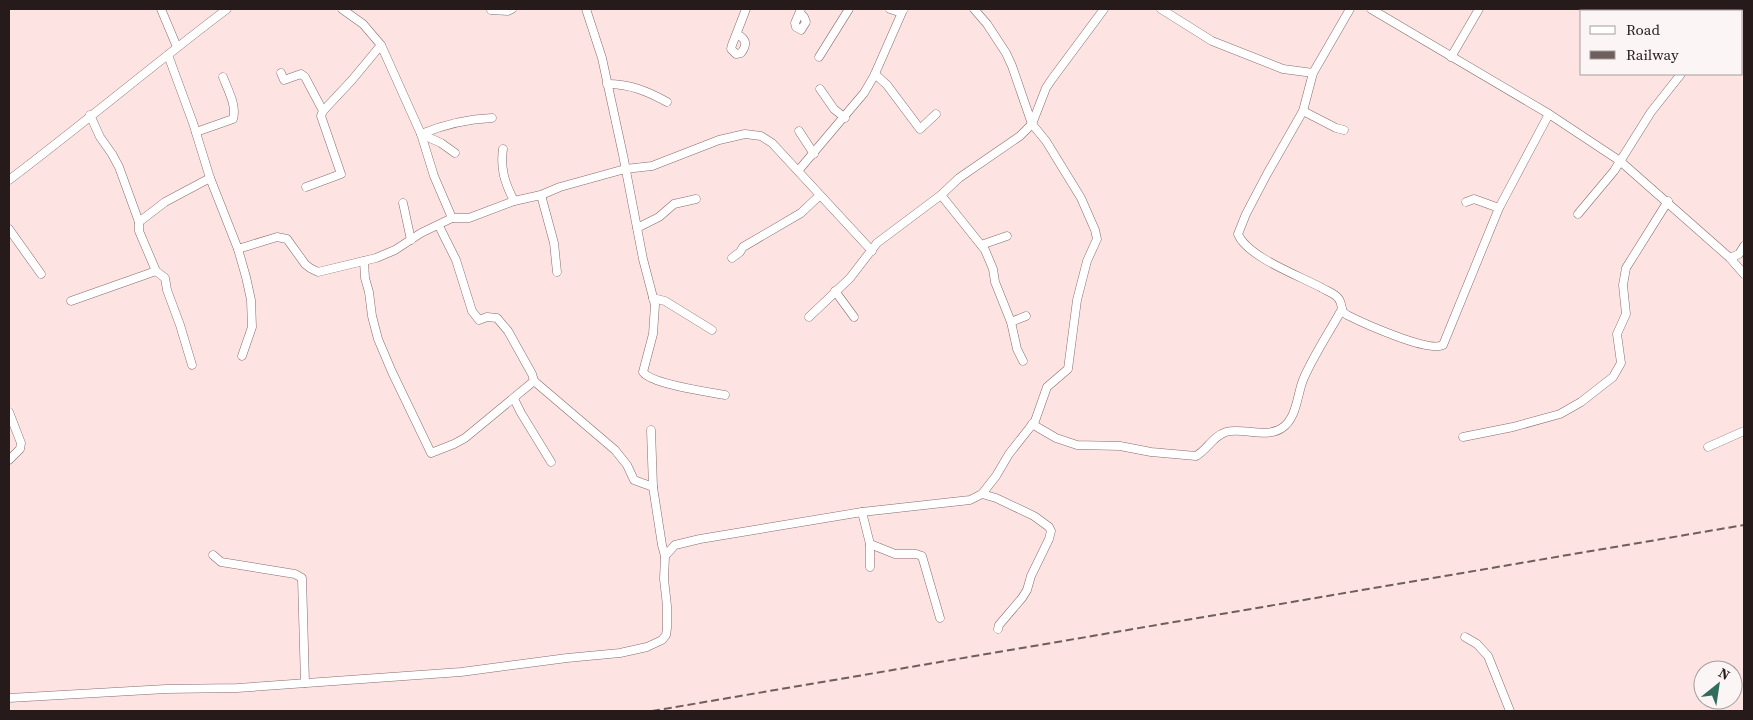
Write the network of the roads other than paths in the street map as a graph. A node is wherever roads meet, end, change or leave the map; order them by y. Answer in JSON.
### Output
{"nodes":[{"id":1,"x":161,"y":9,"type":"edge"},
{"id":2,"x":227,"y":9,"type":"edge"},
{"id":3,"x":342,"y":9,"type":"edge"},
{"id":4,"x":512,"y":9,"type":"edge"},
{"id":5,"x":586,"y":9,"type":"edge"},
{"id":6,"x":746,"y":9,"type":"edge"},
{"id":7,"x":849,"y":9,"type":"edge"},
{"id":8,"x":890,"y":9,"type":"edge"},
{"id":9,"x":903,"y":9,"type":"edge"},
{"id":10,"x":974,"y":9,"type":"edge"},
{"id":11,"x":1104,"y":9,"type":"edge"},
{"id":12,"x":1161,"y":9,"type":"edge"},
{"id":13,"x":1350,"y":9,"type":"edge"},
{"id":14,"x":1371,"y":9,"type":"edge"},
{"id":15,"x":1479,"y":9,"type":"edge"},
{"id":16,"x":491,"y":10,"type":"dead end"},
{"id":17,"x":737,"y":34,"type":"dead end"},
{"id":18,"x":381,"y":45,"type":"junction"},
{"id":19,"x":178,"y":47,"type":"junction"},
{"id":20,"x":168,"y":55,"type":"junction"},
{"id":21,"x":819,"y":57,"type":"dead end"},
{"id":22,"x":1451,"y":57,"type":"junction"},
{"id":23,"x":281,"y":73,"type":"dead end"},
{"id":24,"x":1313,"y":73,"type":"junction"},
{"id":25,"x":875,"y":74,"type":"junction"},
{"id":26,"x":1680,"y":75,"type":"edge"},
{"id":27,"x":223,"y":77,"type":"dead end"},
{"id":28,"x":607,"y":84,"type":"junction"},
{"id":29,"x":820,"y":89,"type":"dead end"},
{"id":30,"x":667,"y":102,"type":"dead end"},
{"id":31,"x":323,"y":111,"type":"junction"},
{"id":32,"x":1303,"y":111,"type":"junction"},
{"id":33,"x":936,"y":114,"type":"dead end"},
{"id":34,"x":1549,"y":114,"type":"junction"},
{"id":35,"x":90,"y":115,"type":"junction"},
{"id":36,"x":492,"y":118,"type":"dead end"},
{"id":37,"x":845,"y":118,"type":"junction"},
{"id":38,"x":1032,"y":124,"type":"junction"},
{"id":39,"x":1344,"y":130,"type":"dead end"},
{"id":40,"x":799,"y":131,"type":"dead end"},
{"id":41,"x":196,"y":132,"type":"junction"},
{"id":42,"x":421,"y":134,"type":"junction"},
{"id":43,"x":503,"y":149,"type":"dead end"},
{"id":44,"x":455,"y":152,"type":"dead end"},
{"id":45,"x":814,"y":154,"type":"junction"},
{"id":46,"x":1620,"y":161,"type":"junction"},
{"id":47,"x":625,"y":169,"type":"junction"},
{"id":48,"x":798,"y":171,"type":"junction"},
{"id":49,"x":210,"y":178,"type":"junction"},
{"id":50,"x":9,"y":180,"type":"edge"},
{"id":51,"x":306,"y":187,"type":"dead end"},
{"id":52,"x":541,"y":195,"type":"junction"},
{"id":53,"x":820,"y":195,"type":"junction"},
{"id":54,"x":941,"y":195,"type":"junction"},
{"id":55,"x":696,"y":200,"type":"dead end"},
{"id":56,"x":514,"y":201,"type":"junction"},
{"id":57,"x":1466,"y":202,"type":"dead end"},
{"id":58,"x":1668,"y":202,"type":"junction"},
{"id":59,"x":403,"y":203,"type":"dead end"},
{"id":60,"x":1499,"y":208,"type":"junction"},
{"id":61,"x":1578,"y":214,"type":"dead end"},
{"id":62,"x":452,"y":218,"type":"junction"},
{"id":63,"x":139,"y":222,"type":"junction"},
{"id":64,"x":439,"y":226,"type":"junction"},
{"id":65,"x":637,"y":228,"type":"junction"},
{"id":66,"x":9,"y":229,"type":"edge"},
{"id":67,"x":1007,"y":236,"type":"dead end"},
{"id":68,"x":411,"y":240,"type":"junction"},
{"id":69,"x":981,"y":245,"type":"junction"},
{"id":70,"x":1744,"y":246,"type":"edge"},
{"id":71,"x":238,"y":249,"type":"junction"},
{"id":72,"x":872,"y":251,"type":"junction"},
{"id":73,"x":732,"y":258,"type":"dead end"},
{"id":74,"x":1730,"y":258,"type":"junction"},
{"id":75,"x":364,"y":261,"type":"junction"},
{"id":76,"x":156,"y":271,"type":"junction"},
{"id":77,"x":558,"y":272,"type":"dead end"},
{"id":78,"x":41,"y":274,"type":"dead end"},
{"id":79,"x":1744,"y":274,"type":"edge"},
{"id":80,"x":835,"y":291,"type":"junction"},
{"id":81,"x":653,"y":298,"type":"junction"},
{"id":82,"x":70,"y":301,"type":"dead end"},
{"id":83,"x":1342,"y":310,"type":"junction"},
{"id":84,"x":809,"y":316,"type":"dead end"},
{"id":85,"x":1026,"y":316,"type":"dead end"},
{"id":86,"x":854,"y":317,"type":"dead end"},
{"id":87,"x":1011,"y":322,"type":"junction"},
{"id":88,"x":712,"y":330,"type":"dead end"},
{"id":89,"x":242,"y":356,"type":"dead end"},
{"id":90,"x":1023,"y":361,"type":"dead end"},
{"id":91,"x":192,"y":365,"type":"dead end"},
{"id":92,"x":534,"y":382,"type":"junction"},
{"id":93,"x":725,"y":395,"type":"dead end"},
{"id":94,"x":514,"y":399,"type":"junction"},
{"id":95,"x":9,"y":412,"type":"edge"},
{"id":96,"x":1032,"y":424,"type":"junction"},
{"id":97,"x":651,"y":430,"type":"dead end"},
{"id":98,"x":1744,"y":431,"type":"edge"},
{"id":99,"x":1463,"y":437,"type":"dead end"},
{"id":100,"x":1708,"y":447,"type":"dead end"},
{"id":101,"x":9,"y":460,"type":"edge"},
{"id":102,"x":551,"y":462,"type":"dead end"},
{"id":103,"x":653,"y":487,"type":"junction"},
{"id":104,"x":982,"y":494,"type":"junction"},
{"id":105,"x":862,"y":512,"type":"junction"},
{"id":106,"x":870,"y":544,"type":"junction"},
{"id":107,"x":213,"y":555,"type":"dead end"},
{"id":108,"x":665,"y":556,"type":"junction"},
{"id":109,"x":870,"y":567,"type":"dead end"},
{"id":110,"x":940,"y":618,"type":"dead end"},
{"id":111,"x":998,"y":629,"type":"dead end"},
{"id":112,"x":1465,"y":637,"type":"dead end"},
{"id":113,"x":305,"y":683,"type":"junction"},
{"id":114,"x":9,"y":698,"type":"edge"},
{"id":115,"x":1510,"y":711,"type":"edge"}],
"edges":[{"from":1,"to":19,"type":"street"},
{"from":2,"to":19,"type":"street"},
{"from":3,"to":18,"type":"street"},
{"from":4,"to":16,"type":"street"},
{"from":5,"to":28,"type":"street"},
{"from":6,"to":17,"type":"street"},
{"from":7,"to":21,"type":"street"},
{"from":8,"to":9,"type":"street"},
{"from":9,"to":25,"type":"street"},
{"from":10,"to":38,"type":"street"},
{"from":11,"to":38,"type":"street"},
{"from":12,"to":24,"type":"street"},
{"from":13,"to":24,"type":"street"},
{"from":14,"to":22,"type":"street"},
{"from":15,"to":22,"type":"street"},
{"from":18,"to":31,"type":"street"},
{"from":18,"to":42,"type":"street"},
{"from":19,"to":20,"type":"street"},
{"from":20,"to":35,"type":"street"},
{"from":20,"to":41,"type":"street"},
{"from":22,"to":34,"type":"street"},
{"from":23,"to":31,"type":"street"},
{"from":24,"to":32,"type":"street"},
{"from":25,"to":33,"type":"street"},
{"from":25,"to":37,"type":"street"},
{"from":26,"to":46,"type":"street"},
{"from":27,"to":41,"type":"street"},
{"from":28,"to":30,"type":"street"},
{"from":28,"to":47,"type":"street"},
{"from":29,"to":37,"type":"street"},
{"from":31,"to":51,"type":"street"},
{"from":32,"to":39,"type":"street"},
{"from":32,"to":83,"type":"street"},
{"from":34,"to":46,"type":"street"},
{"from":34,"to":60,"type":"street"},
{"from":35,"to":50,"type":"street"},
{"from":35,"to":63,"type":"street"},
{"from":36,"to":42,"type":"street"},
{"from":37,"to":45,"type":"street"},
{"from":38,"to":54,"type":"street"},
{"from":38,"to":96,"type":"street"},
{"from":40,"to":45,"type":"street"},
{"from":41,"to":49,"type":"street"},
{"from":42,"to":44,"type":"street"},
{"from":42,"to":62,"type":"street"},
{"from":43,"to":56,"type":"street"},
{"from":45,"to":48,"type":"street"},
{"from":46,"to":58,"type":"street"},
{"from":46,"to":61,"type":"street"},
{"from":47,"to":48,"type":"street"},
{"from":47,"to":52,"type":"street"},
{"from":47,"to":65,"type":"street"},
{"from":48,"to":53,"type":"street"},
{"from":49,"to":63,"type":"street"},
{"from":49,"to":71,"type":"street"},
{"from":52,"to":56,"type":"street"},
{"from":52,"to":77,"type":"street"},
{"from":53,"to":72,"type":"street"},
{"from":53,"to":73,"type":"street"},
{"from":54,"to":69,"type":"street"},
{"from":54,"to":72,"type":"street"},
{"from":55,"to":65,"type":"street"},
{"from":56,"to":62,"type":"street"},
{"from":57,"to":60,"type":"street"},
{"from":58,"to":74,"type":"street"},
{"from":58,"to":99,"type":"street"},
{"from":59,"to":68,"type":"street"},
{"from":60,"to":83,"type":"street"},
{"from":62,"to":64,"type":"street"},
{"from":63,"to":76,"type":"street"},
{"from":64,"to":68,"type":"street"},
{"from":64,"to":92,"type":"street"},
{"from":65,"to":81,"type":"street"},
{"from":66,"to":78,"type":"street"},
{"from":67,"to":69,"type":"street"},
{"from":68,"to":75,"type":"street"},
{"from":69,"to":87,"type":"street"},
{"from":70,"to":74,"type":"street"},
{"from":71,"to":75,"type":"street"},
{"from":71,"to":89,"type":"street"},
{"from":72,"to":80,"type":"street"},
{"from":74,"to":79,"type":"street"},
{"from":75,"to":94,"type":"street"},
{"from":76,"to":82,"type":"street"},
{"from":76,"to":91,"type":"street"},
{"from":80,"to":84,"type":"street"},
{"from":80,"to":86,"type":"street"},
{"from":81,"to":88,"type":"street"},
{"from":81,"to":93,"type":"street"},
{"from":83,"to":96,"type":"street"},
{"from":85,"to":87,"type":"street"},
{"from":87,"to":90,"type":"street"},
{"from":92,"to":94,"type":"street"},
{"from":92,"to":103,"type":"street"},
{"from":94,"to":102,"type":"street"},
{"from":95,"to":101,"type":"street"},
{"from":96,"to":104,"type":"street"},
{"from":97,"to":103,"type":"street"},
{"from":98,"to":100,"type":"street"},
{"from":103,"to":108,"type":"street"},
{"from":104,"to":105,"type":"street"},
{"from":104,"to":111,"type":"street"},
{"from":105,"to":106,"type":"street"},
{"from":105,"to":108,"type":"street"},
{"from":106,"to":109,"type":"street"},
{"from":106,"to":110,"type":"street"},
{"from":107,"to":113,"type":"street"},
{"from":108,"to":113,"type":"street"},
{"from":112,"to":115,"type":"street"},
{"from":113,"to":114,"type":"street"}]}
